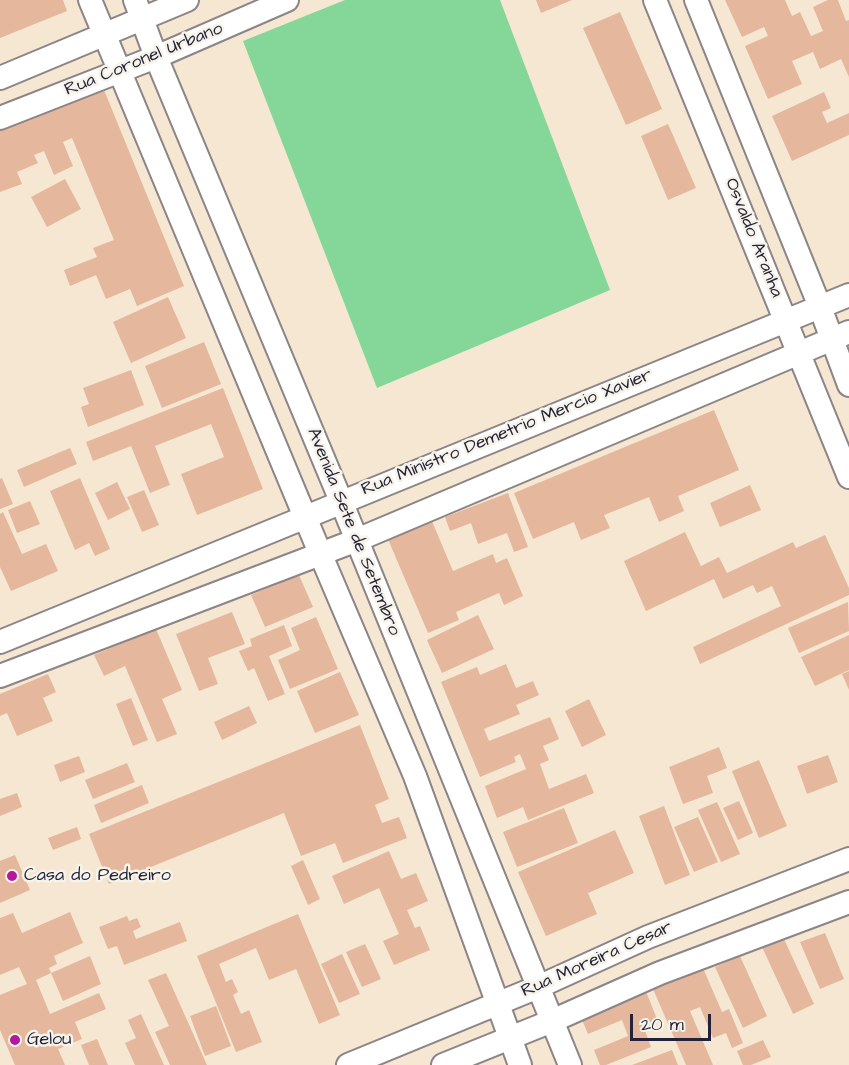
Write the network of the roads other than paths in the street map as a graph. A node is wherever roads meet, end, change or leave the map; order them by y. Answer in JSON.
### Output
{"nodes":[{"id":1,"x":90,"y":0,"type":"edge"},
{"id":2,"x":187,"y":0,"type":"edge"},
{"id":3,"x":287,"y":0,"type":"edge"},
{"id":4,"x":655,"y":0,"type":"edge"},
{"id":5,"x":696,"y":0,"type":"edge"},
{"id":6,"x":139,"y":9,"type":"edge"},
{"id":7,"x":104,"y":35,"type":"junction"},
{"id":8,"x":156,"y":57,"type":"junction"},
{"id":9,"x":120,"y":70,"type":"junction"},
{"id":10,"x":0,"y":78,"type":"edge"},
{"id":11,"x":0,"y":118,"type":"edge"},
{"id":12,"x":849,"y":295,"type":"edge"},
{"id":13,"x":820,"y":307,"type":"junction"},
{"id":14,"x":786,"y":319,"type":"junction"},
{"id":15,"x":840,"y":336,"type":"edge"},
{"id":16,"x":800,"y":354,"type":"junction"},
{"id":17,"x":849,"y":385,"type":"edge"},
{"id":18,"x":849,"y":477,"type":"edge"},
{"id":19,"x":341,"y":501,"type":"junction"},
{"id":20,"x":305,"y":515,"type":"junction"},
{"id":21,"x":357,"y":540,"type":"junction"},
{"id":22,"x":320,"y":554,"type":"junction"},
{"id":23,"x":73,"y":613,"type":"junction"},
{"id":24,"x":0,"y":642,"type":"edge"},
{"id":25,"x":84,"y":643,"type":"junction"},
{"id":26,"x":0,"y":676,"type":"edge"},
{"id":27,"x":446,"y":764,"type":"junction"},
{"id":28,"x":415,"y":776,"type":"junction"},
{"id":29,"x":849,"y":859,"type":"edge"},
{"id":30,"x":849,"y":902,"type":"edge"},
{"id":31,"x":648,"y":936,"type":"junction"},
{"id":32,"x":660,"y":973,"type":"junction"},
{"id":33,"x":538,"y":987,"type":"junction"},
{"id":34,"x":497,"y":1003,"type":"junction"},
{"id":35,"x":552,"y":1021,"type":"junction"},
{"id":36,"x":509,"y":1038,"type":"junction"},
{"id":37,"x":362,"y":1062,"type":"edge"},
{"id":38,"x":443,"y":1065,"type":"edge"},
{"id":39,"x":520,"y":1065,"type":"edge"},
{"id":40,"x":570,"y":1065,"type":"edge"}],
"edges":[{"from":1,"to":7,"type":"street","name":"Avenida Sete de Setembro"},
{"from":2,"to":6,"type":"street","name":"Rua Coronel Urbano"},
{"from":3,"to":8,"type":"street","name":"Rua Coronel Urbano"},
{"from":4,"to":14,"type":"street","name":"Osvaldo Aranha"},
{"from":5,"to":13,"type":"street","name":"Osvaldo Aranha"},
{"from":6,"to":7,"type":"street","name":"Rua Coronel Urbano"},
{"from":6,"to":8,"type":"street","name":"Avenida Sete de Setembro"},
{"from":7,"to":9,"type":"street","name":"Avenida Sete de Setembro"},
{"from":7,"to":10,"type":"street","name":"Rua Coronel Urbano"},
{"from":8,"to":9,"type":"street","name":"Rua Coronel Urbano"},
{"from":8,"to":19,"type":"street","name":"Avenida Sete de Setembro"},
{"from":9,"to":11,"type":"street","name":"Rua Coronel Urbano"},
{"from":9,"to":20,"type":"street","name":"Avenida Sete de Setembro"},
{"from":12,"to":13,"type":"street","name":"Rua Ministro Demetrio Mercio Xavier"},
{"from":13,"to":14,"type":"street","name":"Rua Ministro Demetrio Mercio Xavier"},
{"from":13,"to":15,"type":"street","name":"Osvaldo Aranha"},
{"from":14,"to":16,"type":"street","name":"Osvaldo Aranha"},
{"from":14,"to":19,"type":"street","name":"Rua Ministro Demetrio Mercio Xavier"},
{"from":15,"to":16,"type":"street"},
{"from":15,"to":17,"type":"street","name":"Osvaldo Aranha"},
{"from":16,"to":18,"type":"street","name":"Osvaldo Aranha"},
{"from":16,"to":21,"type":"street"},
{"from":19,"to":20,"type":"street","name":"Rua Ministro Demetrio Mercio Xavier"},
{"from":19,"to":21,"type":"street","name":"Avenida Sete de Setembro"},
{"from":20,"to":22,"type":"street","name":"Avenida Sete de Setembro"},
{"from":20,"to":23,"type":"street","name":"Rua Ministro Demetrio Mercio Xavier"},
{"from":21,"to":22,"type":"street"},
{"from":21,"to":27,"type":"street","name":"Avenida Sete de Setembro"},
{"from":22,"to":25,"type":"street"},
{"from":22,"to":28,"type":"street","name":"Avenida Sete de Setembro"},
{"from":23,"to":24,"type":"street","name":"Rua Ministro Demetrio Mercio Xavier"},
{"from":23,"to":25,"type":"street"},
{"from":25,"to":26,"type":"street"},
{"from":27,"to":28,"type":"street"},
{"from":27,"to":33,"type":"street","name":"Avenida Sete de Setembro"},
{"from":28,"to":34,"type":"street","name":"Avenida Sete de Setembro"},
{"from":29,"to":31,"type":"street","name":"Rua Moreira Cesar"},
{"from":30,"to":32,"type":"street","name":"Rua Moreira Cesar"},
{"from":31,"to":32,"type":"street"},
{"from":31,"to":33,"type":"street","name":"Rua Moreira Cesar"},
{"from":32,"to":35,"type":"street","name":"Rua Moreira Cesar"},
{"from":33,"to":34,"type":"street","name":"Rua Moreira Cesar"},
{"from":33,"to":35,"type":"street","name":"Avenida Sete de Setembro"},
{"from":34,"to":36,"type":"street","name":"Avenida Sete de Setembro"},
{"from":34,"to":37,"type":"street","name":"Rua Moreira Cesar"},
{"from":35,"to":36,"type":"street","name":"Rua Moreira Cesar"},
{"from":35,"to":40,"type":"street","name":"Avenida Sete de Setembro"},
{"from":36,"to":38,"type":"street","name":"Rua Moreira Cesar"},
{"from":36,"to":39,"type":"street","name":"Avenida Sete de Setembro"}]}
